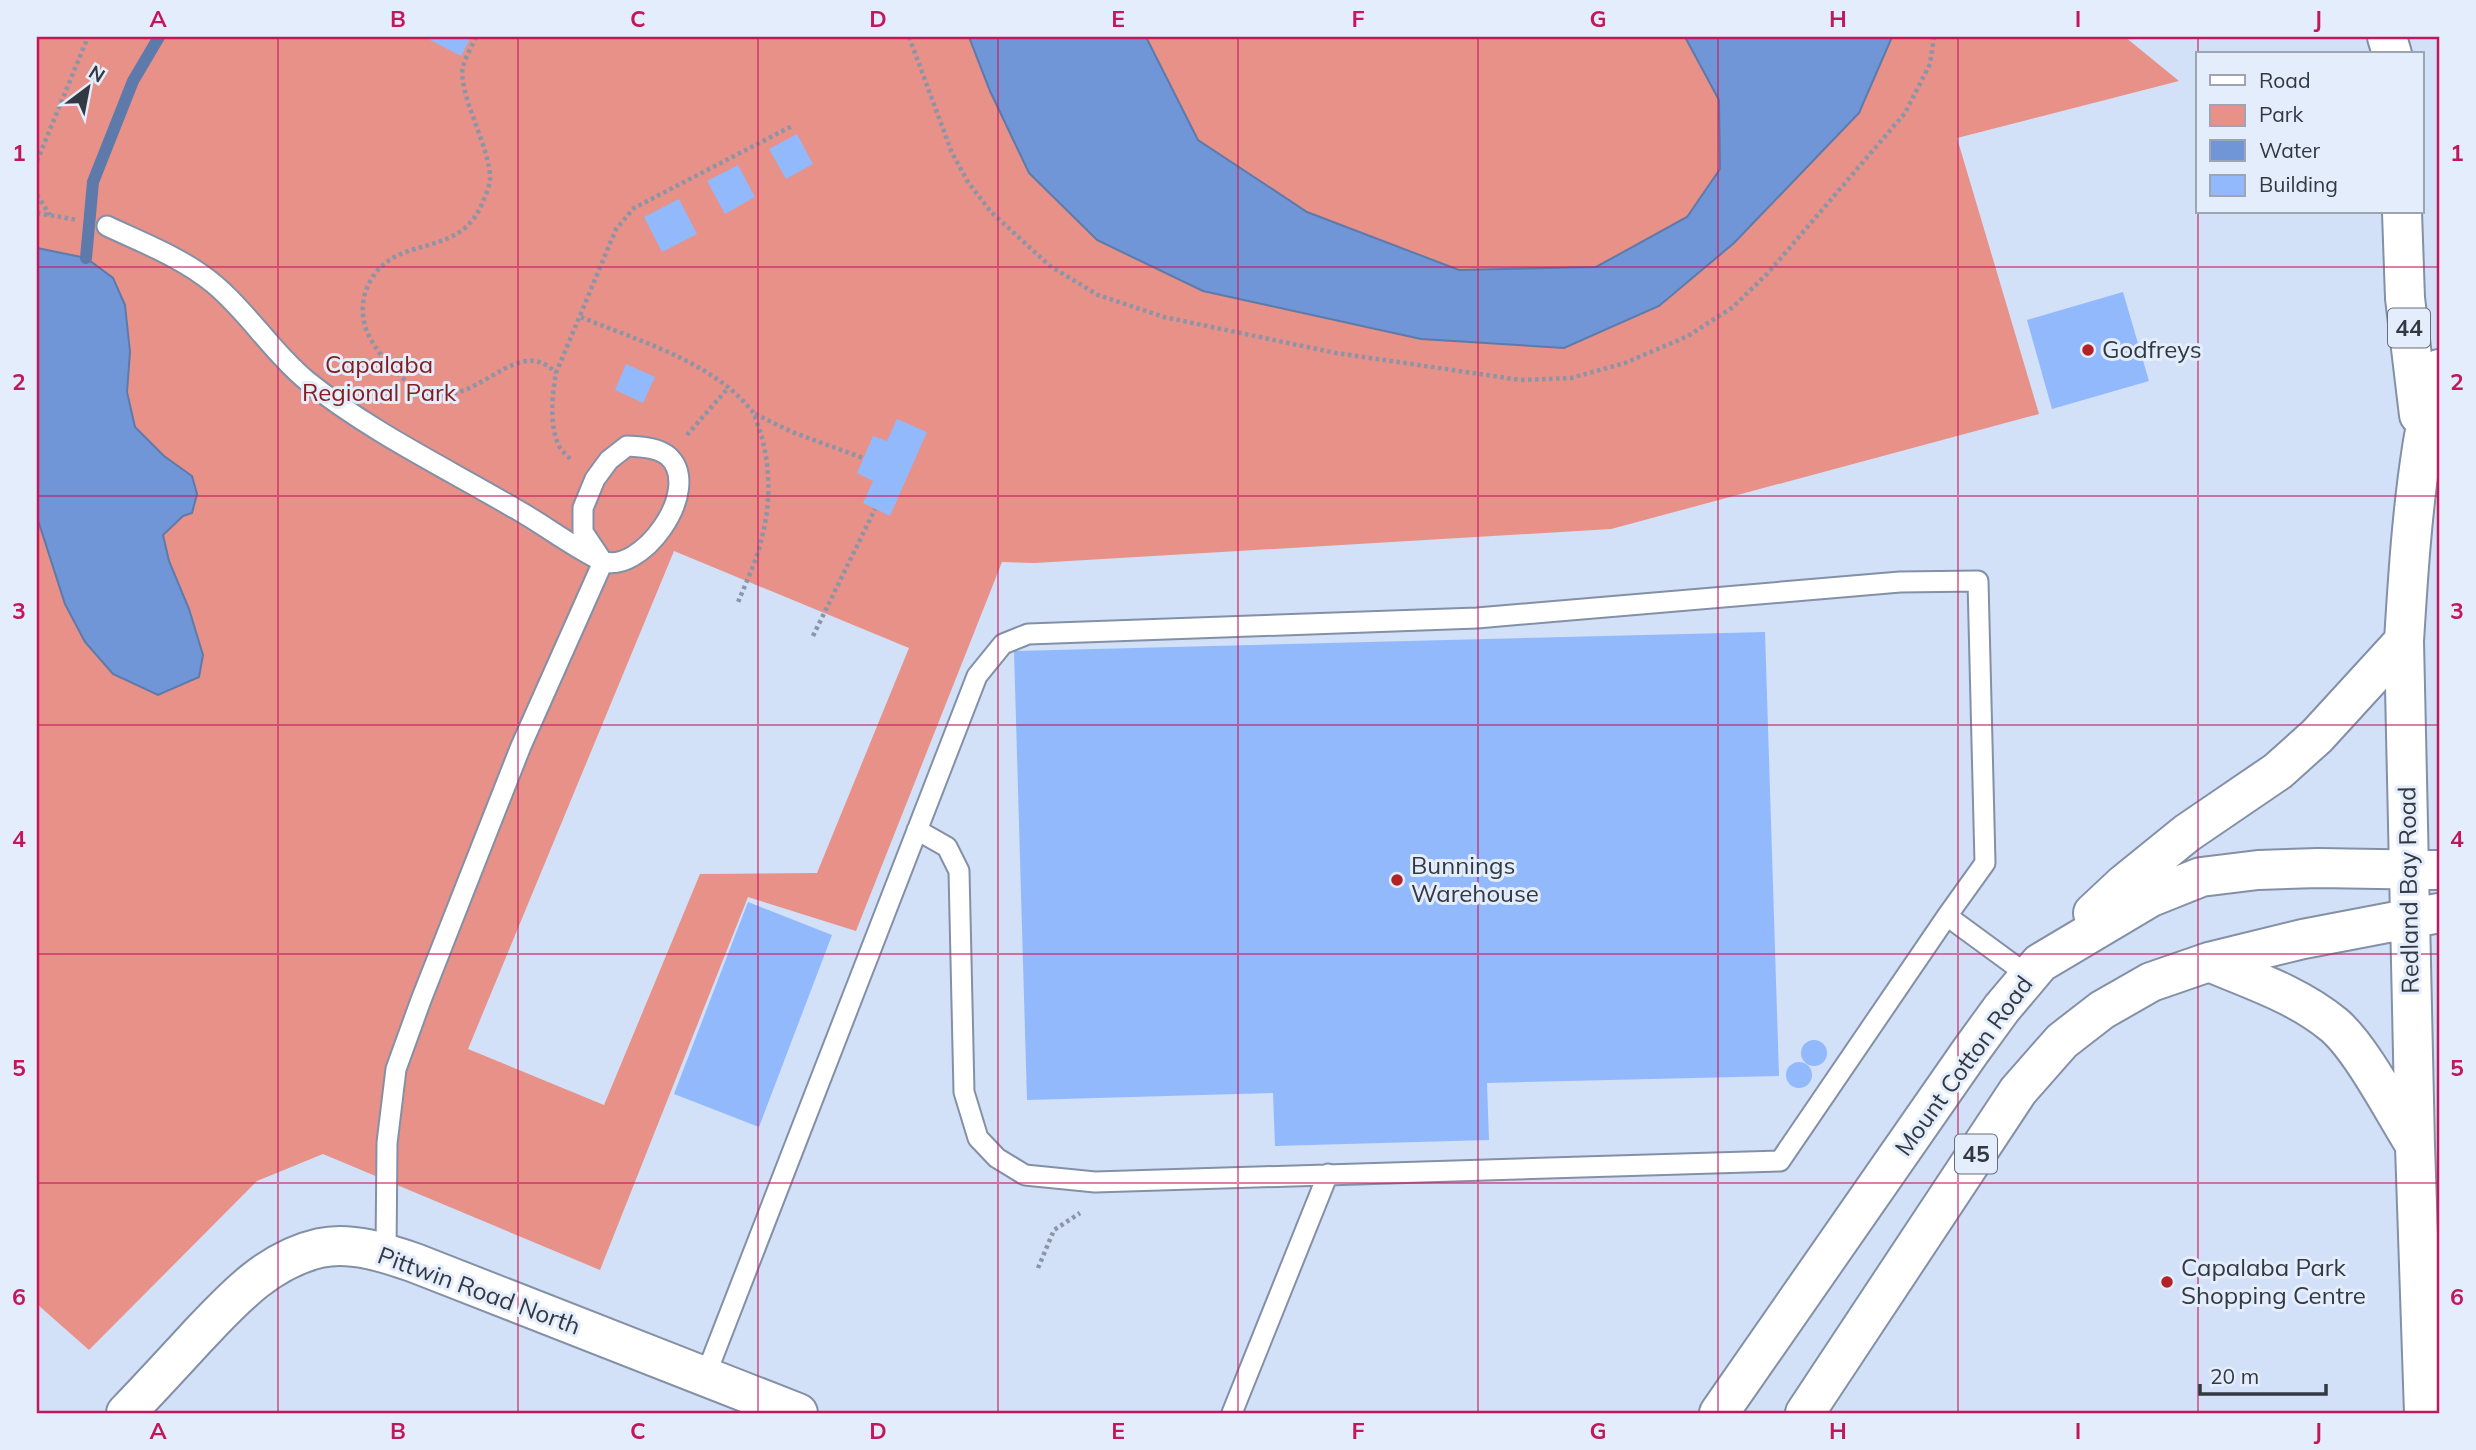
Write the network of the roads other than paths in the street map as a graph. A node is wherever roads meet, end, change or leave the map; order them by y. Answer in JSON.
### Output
{"nodes":[{"id":1,"x":2402,"y":214,"type":"edge"},
{"id":2,"x":107,"y":226,"type":"dead end"},
{"id":3,"x":2439,"y":369,"type":"edge"},
{"id":4,"x":2423,"y":445,"type":"junction"},
{"id":5,"x":603,"y":562,"type":"junction"},
{"id":6,"x":2404,"y":641,"type":"junction"},
{"id":7,"x":917,"y":830,"type":"junction"},
{"id":8,"x":2425,"y":870,"type":"edge"},
{"id":9,"x":1947,"y":916,"type":"junction"},
{"id":10,"x":2426,"y":916,"type":"edge"},
{"id":11,"x":2209,"y":962,"type":"junction"},
{"id":12,"x":2035,"y":970,"type":"junction"},
{"id":13,"x":2415,"y":1146,"type":"junction"},
{"id":14,"x":1328,"y":1174,"type":"junction"},
{"id":15,"x":386,"y":1253,"type":"junction"},
{"id":16,"x":705,"y":1377,"type":"junction"},
{"id":17,"x":126,"y":1413,"type":"edge"},
{"id":18,"x":798,"y":1413,"type":"edge"},
{"id":19,"x":1232,"y":1413,"type":"edge"},
{"id":20,"x":1720,"y":1413,"type":"edge"},
{"id":21,"x":1805,"y":1413,"type":"edge"},
{"id":22,"x":2424,"y":1413,"type":"edge"}],
"edges":[{"from":1,"to":4,"type":"main road","number":"44"},
{"from":2,"to":5,"type":"lane"},
{"from":3,"to":4,"type":"main road","name":"Redland Bay Road"},
{"from":4,"to":6,"type":"main road","name":"Redland Bay Road","number":"44"},
{"from":5,"to":5,"type":"lane"},
{"from":5,"to":15,"type":"lane"},
{"from":6,"to":8,"type":"main road","name":"Redland Bay Road","number":"44"},
{"from":6,"to":12,"type":"main road"},
{"from":7,"to":9,"type":"lane"},
{"from":7,"to":14,"type":"lane"},
{"from":7,"to":16,"type":"lane"},
{"from":8,"to":10,"type":"main road","name":"Redland Bay Road","number":"44"},
{"from":8,"to":12,"type":"main road","name":"Mount Cotton Road","number":"45"},
{"from":9,"to":12,"type":"lane"},
{"from":9,"to":14,"type":"lane"},
{"from":10,"to":11,"type":"main road","number":"45"},
{"from":10,"to":13,"type":"main road","name":"Redland Bay Road","number":"44"},
{"from":11,"to":13,"type":"main road"},
{"from":11,"to":21,"type":"main road","number":"45"},
{"from":12,"to":20,"type":"main road","name":"Mount Cotton Road","number":"45"},
{"from":13,"to":22,"type":"main road","name":"Redland Bay Road","number":"44"},
{"from":14,"to":19,"type":"lane"},
{"from":15,"to":16,"type":"main road","name":"Pittwin Road North"},
{"from":15,"to":17,"type":"main road","name":"Pittwin Road North"},
{"from":16,"to":18,"type":"main road","name":"Pittwin Road North"}]}
